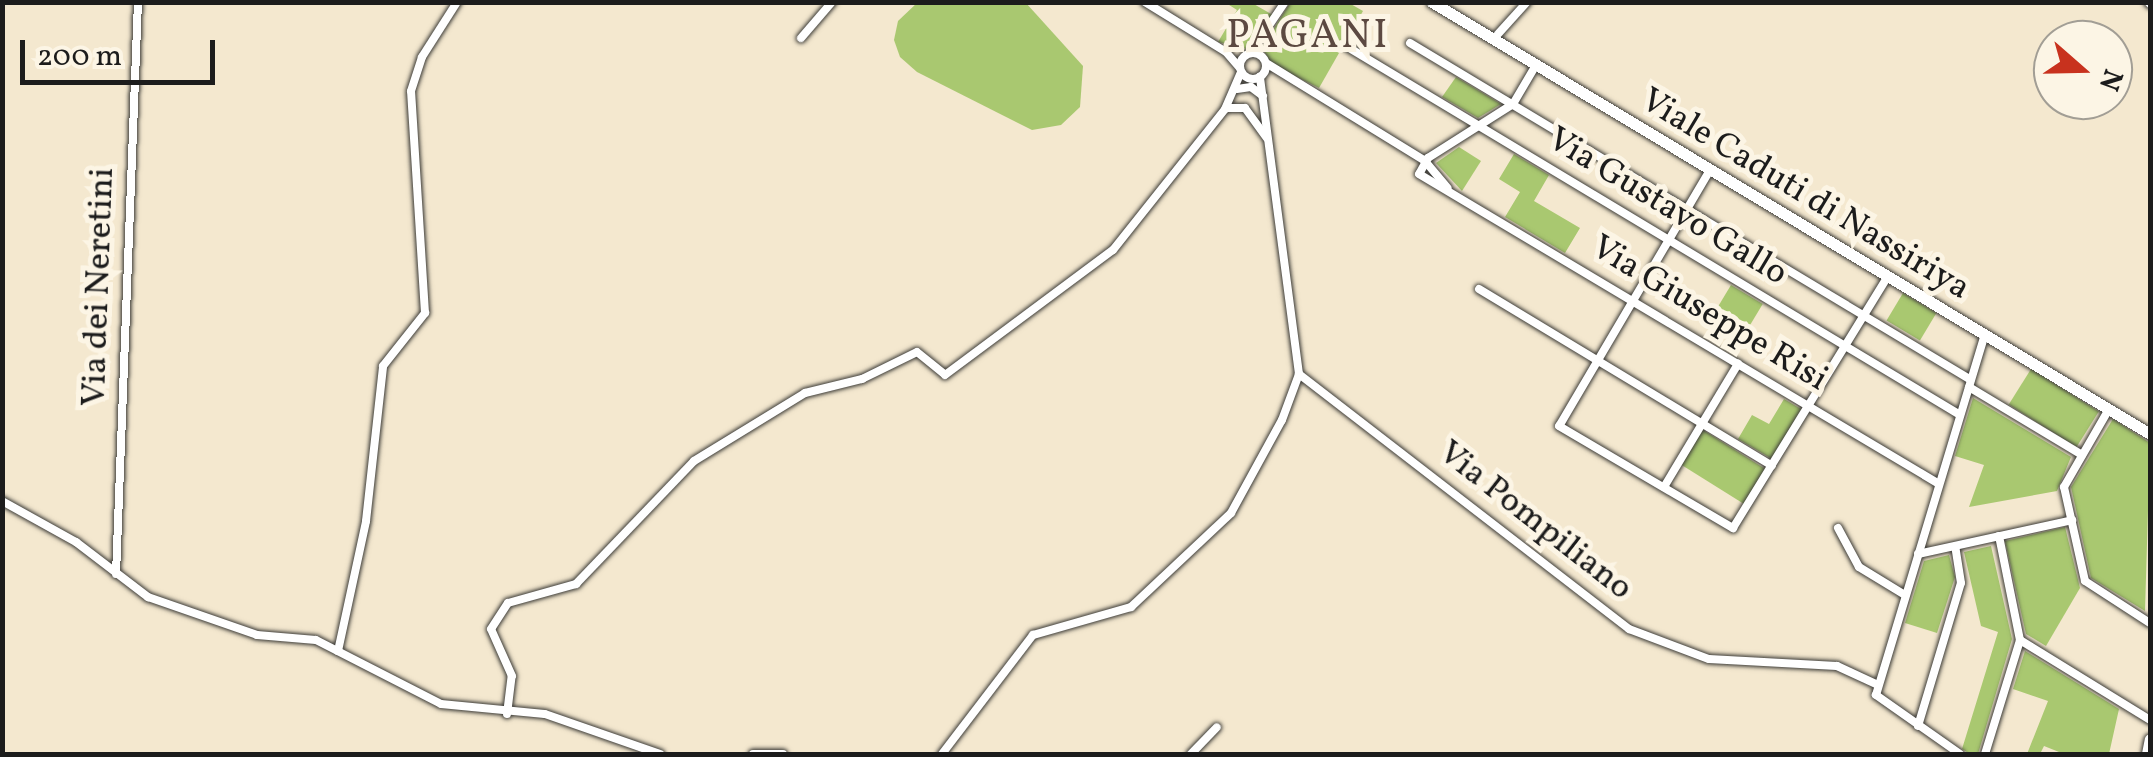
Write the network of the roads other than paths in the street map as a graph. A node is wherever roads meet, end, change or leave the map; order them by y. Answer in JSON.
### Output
{"nodes":[{"id":1,"x":138,"y":2,"type":"edge"},
{"id":2,"x":457,"y":2,"type":"edge"},
{"id":3,"x":832,"y":2,"type":"edge"},
{"id":4,"x":1145,"y":2,"type":"edge"},
{"id":5,"x":1285,"y":2,"type":"edge"},
{"id":6,"x":1432,"y":2,"type":"edge"},
{"id":7,"x":1445,"y":2,"type":"edge"},
{"id":8,"x":1527,"y":2,"type":"edge"},
{"id":9,"x":1498,"y":34,"type":"junction"},
{"id":10,"x":801,"y":38,"type":"dead end"},
{"id":11,"x":1410,"y":43,"type":"dead end"},
{"id":12,"x":1346,"y":46,"type":"dead end"},
{"id":13,"x":1220,"y":48,"type":"junction"},
{"id":14,"x":1251,"y":54,"type":"junction"},
{"id":15,"x":1266,"y":63,"type":"junction"},
{"id":16,"x":1536,"y":65,"type":"junction"},
{"id":17,"x":1240,"y":70,"type":"junction"},
{"id":18,"x":1262,"y":76,"type":"junction"},
{"id":19,"x":1282,"y":76,"type":"junction"},
{"id":20,"x":1250,"y":79,"type":"junction"},
{"id":21,"x":1237,"y":89,"type":"junction"},
{"id":22,"x":1262,"y":96,"type":"junction"},
{"id":23,"x":1513,"y":104,"type":"junction"},
{"id":24,"x":1226,"y":109,"type":"junction"},
{"id":25,"x":1479,"y":127,"type":"junction"},
{"id":26,"x":1269,"y":142,"type":"junction"},
{"id":27,"x":1426,"y":161,"type":"junction"},
{"id":28,"x":1710,"y":170,"type":"junction"},
{"id":29,"x":1450,"y":191,"type":"junction"},
{"id":30,"x":1688,"y":208,"type":"junction"},
{"id":31,"x":1669,"y":240,"type":"junction"},
{"id":32,"x":1888,"y":276,"type":"junction"},
{"id":33,"x":1479,"y":289,"type":"dead end"},
{"id":34,"x":1633,"y":300,"type":"junction"},
{"id":35,"x":1864,"y":314,"type":"junction"},
{"id":36,"x":1985,"y":334,"type":"junction"},
{"id":37,"x":1845,"y":345,"type":"junction"},
{"id":38,"x":1597,"y":361,"type":"junction"},
{"id":39,"x":1738,"y":364,"type":"junction"},
{"id":40,"x":1299,"y":374,"type":"junction"},
{"id":41,"x":1970,"y":384,"type":"junction"},
{"id":42,"x":1808,"y":406,"type":"junction"},
{"id":43,"x":2108,"y":409,"type":"junction"},
{"id":44,"x":1960,"y":415,"type":"junction"},
{"id":45,"x":1701,"y":424,"type":"junction"},
{"id":46,"x":2150,"y":426,"type":"edge"},
{"id":47,"x":2150,"y":434,"type":"edge"},
{"id":48,"x":2082,"y":455,"type":"junction"},
{"id":49,"x":1772,"y":466,"type":"junction"},
{"id":50,"x":1939,"y":484,"type":"junction"},
{"id":51,"x":1664,"y":488,"type":"junction"},
{"id":52,"x":2,"y":501,"type":"edge"},
{"id":53,"x":2072,"y":520,"type":"junction"},
{"id":54,"x":1838,"y":528,"type":"dead end"},
{"id":55,"x":1999,"y":536,"type":"junction"},
{"id":56,"x":1955,"y":546,"type":"junction"},
{"id":57,"x":1918,"y":554,"type":"junction"},
{"id":58,"x":116,"y":574,"type":"junction"},
{"id":59,"x":1905,"y":595,"type":"junction"},
{"id":60,"x":2150,"y":623,"type":"edge"},
{"id":61,"x":2020,"y":640,"type":"junction"},
{"id":62,"x":338,"y":651,"type":"junction"},
{"id":63,"x":1878,"y":684,"type":"junction"},
{"id":64,"x":507,"y":714,"type":"junction"},
{"id":65,"x":2150,"y":720,"type":"edge"},
{"id":66,"x":1918,"y":726,"type":"junction"},
{"id":67,"x":1217,"y":727,"type":"dead end"},
{"id":68,"x":660,"y":754,"type":"edge"},
{"id":69,"x":753,"y":754,"type":"edge"},
{"id":70,"x":783,"y":754,"type":"edge"},
{"id":71,"x":944,"y":754,"type":"edge"},
{"id":72,"x":1191,"y":754,"type":"edge"},
{"id":73,"x":1960,"y":754,"type":"edge"},
{"id":74,"x":1985,"y":754,"type":"edge"}],
"edges":[{"from":1,"to":58,"type":"street","name":"Via dei Neretini"},
{"from":2,"to":62,"type":"street"},
{"from":3,"to":10,"type":"street"},
{"from":4,"to":13,"type":"street"},
{"from":5,"to":14,"type":"street"},
{"from":6,"to":16,"type":"main road","name":"Viale Caduti di Nassiriya"},
{"from":7,"to":9,"type":"main road","name":"Viale Caduti di Nassiriya"},
{"from":8,"to":9,"type":"street"},
{"from":9,"to":46,"type":"main road","name":"Viale Caduti di Nassiriya"},
{"from":11,"to":23,"type":"street"},
{"from":12,"to":25,"type":"street","name":"Via Gustavo Gallo"},
{"from":13,"to":14,"type":"street"},
{"from":13,"to":17,"type":"street"},
{"from":14,"to":15,"type":"street","name":"Via Giuseppe Risi"},
{"from":14,"to":17,"type":"street"},
{"from":15,"to":18,"type":"street"},
{"from":15,"to":19,"type":"street","name":"Via Giuseppe Risi"},
{"from":16,"to":23,"type":"street"},
{"from":16,"to":28,"type":"main road","name":"Viale Caduti di Nassiriya"},
{"from":17,"to":20,"type":"street"},
{"from":17,"to":21,"type":"street"},
{"from":18,"to":19,"type":"street","name":"Via Giuseppe Risi"},
{"from":18,"to":20,"type":"street","name":"Via Giuseppe Risi"},
{"from":18,"to":22,"type":"street"},
{"from":19,"to":27,"type":"street","name":"Via Giuseppe Risi"},
{"from":20,"to":22,"type":"street"},
{"from":21,"to":22,"type":"street"},
{"from":21,"to":24,"type":"street"},
{"from":22,"to":26,"type":"street"},
{"from":23,"to":25,"type":"street"},
{"from":23,"to":30,"type":"street"},
{"from":24,"to":26,"type":"street"},
{"from":24,"to":64,"type":"street"},
{"from":25,"to":27,"type":"street"},
{"from":25,"to":31,"type":"street","name":"Via Gustavo Gallo"},
{"from":26,"to":40,"type":"street"},
{"from":27,"to":29,"type":"street","name":"Via Giuseppe Risi"},
{"from":27,"to":29,"type":"street","name":"Via Giuseppe Risi"},
{"from":28,"to":30,"type":"street"},
{"from":28,"to":32,"type":"main road","name":"Viale Caduti di Nassiriya"},
{"from":29,"to":34,"type":"street","name":"Via Giuseppe Risi"},
{"from":30,"to":31,"type":"street"},
{"from":30,"to":35,"type":"street"},
{"from":31,"to":34,"type":"street"},
{"from":31,"to":37,"type":"street","name":"Via Gustavo Gallo"},
{"from":32,"to":35,"type":"street"},
{"from":32,"to":36,"type":"main road","name":"Viale Caduti di Nassiriya"},
{"from":33,"to":38,"type":"street"},
{"from":34,"to":38,"type":"street"},
{"from":34,"to":39,"type":"street","name":"Via Giuseppe Risi"},
{"from":35,"to":37,"type":"street"},
{"from":35,"to":41,"type":"street"},
{"from":36,"to":41,"type":"street"},
{"from":36,"to":43,"type":"main road","name":"Viale Caduti di Nassiriya"},
{"from":37,"to":42,"type":"street"},
{"from":37,"to":44,"type":"street","name":"Via Gustavo Gallo"},
{"from":38,"to":45,"type":"street"},
{"from":38,"to":51,"type":"street"},
{"from":39,"to":42,"type":"street","name":"Via Giuseppe Risi"},
{"from":39,"to":45,"type":"street"},
{"from":40,"to":63,"type":"street","name":"Via Pompiliano"},
{"from":40,"to":71,"type":"street"},
{"from":41,"to":44,"type":"street"},
{"from":41,"to":48,"type":"street"},
{"from":42,"to":49,"type":"street"},
{"from":42,"to":50,"type":"street","name":"Via Giuseppe Risi"},
{"from":43,"to":47,"type":"main road","name":"Viale Caduti di Nassiriya"},
{"from":43,"to":48,"type":"street"},
{"from":44,"to":50,"type":"street"},
{"from":45,"to":49,"type":"street"},
{"from":45,"to":51,"type":"street"},
{"from":48,"to":53,"type":"street"},
{"from":49,"to":51,"type":"street"},
{"from":50,"to":57,"type":"street"},
{"from":52,"to":58,"type":"street"},
{"from":53,"to":55,"type":"street"},
{"from":53,"to":60,"type":"street"},
{"from":54,"to":59,"type":"street"},
{"from":55,"to":56,"type":"street"},
{"from":55,"to":61,"type":"street"},
{"from":56,"to":57,"type":"street"},
{"from":56,"to":66,"type":"street"},
{"from":57,"to":59,"type":"street"},
{"from":58,"to":62,"type":"street"},
{"from":59,"to":63,"type":"street"},
{"from":61,"to":65,"type":"street"},
{"from":61,"to":74,"type":"street"},
{"from":62,"to":64,"type":"street"},
{"from":63,"to":66,"type":"street","name":"Via Pompiliano"},
{"from":64,"to":68,"type":"street"},
{"from":66,"to":73,"type":"street","name":"Via Pompiliano"},
{"from":67,"to":72,"type":"street"},
{"from":69,"to":70,"type":"street"}]}
